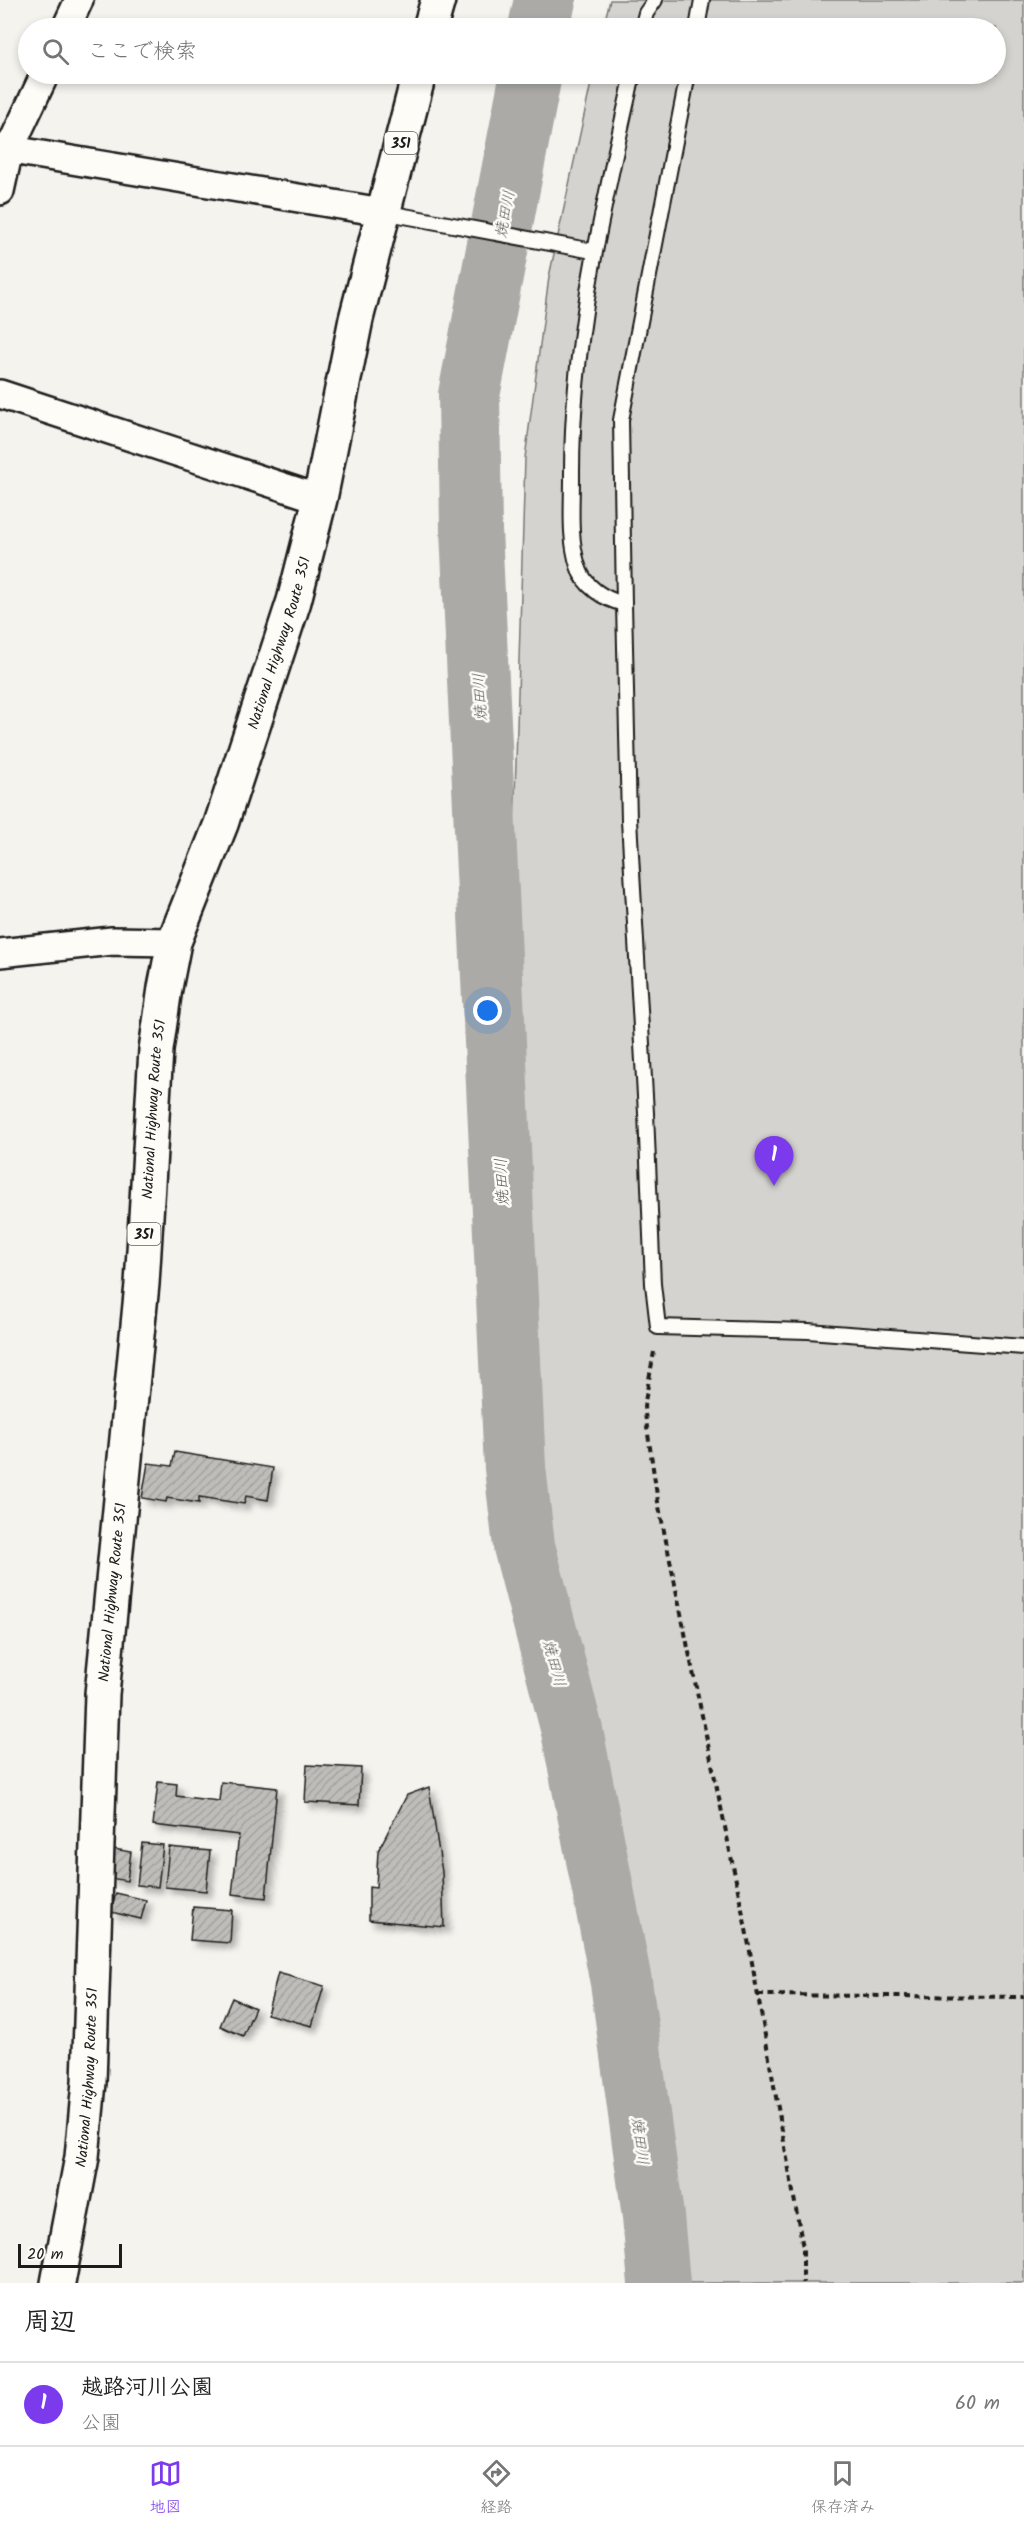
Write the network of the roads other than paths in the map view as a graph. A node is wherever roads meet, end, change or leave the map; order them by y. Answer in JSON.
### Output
{"nodes":[{"id":1,"x":79,"y":0,"type":"edge"},
{"id":2,"x":438,"y":0,"type":"edge"},
{"id":3,"x":655,"y":0,"type":"edge"},
{"id":4,"x":702,"y":0,"type":"edge"},
{"id":5,"x":71,"y":18,"type":"edge"},
{"id":6,"x":433,"y":18,"type":"edge"},
{"id":7,"x":645,"y":18,"type":"edge"},
{"id":8,"x":699,"y":18,"type":"edge"},
{"id":9,"x":40,"y":84,"type":"edge"},
{"id":10,"x":416,"y":84,"type":"edge"},
{"id":11,"x":631,"y":84,"type":"edge"},
{"id":12,"x":685,"y":84,"type":"edge"},
{"id":13,"x":5,"y":149,"type":"edge"},
{"id":14,"x":0,"y":191,"type":"edge"},
{"id":15,"x":382,"y":212,"type":"junction"},
{"id":16,"x":593,"y":251,"type":"junction"},
{"id":17,"x":0,"y":394,"type":"edge"},
{"id":18,"x":320,"y":499,"type":"junction"},
{"id":19,"x":624,"y":604,"type":"junction"},
{"id":20,"x":174,"y":942,"type":"junction"},
{"id":21,"x":0,"y":953,"type":"edge"},
{"id":22,"x":1024,"y":1347,"type":"edge"},
{"id":23,"x":58,"y":2283,"type":"edge"}],
"edges":[{"from":1,"to":5,"type":"street"},
{"from":2,"to":6,"type":"highway"},
{"from":3,"to":7,"type":"lane"},
{"from":4,"to":8,"type":"lane"},
{"from":9,"to":13,"type":"street"},
{"from":10,"to":15,"type":"highway","name":"National Highway Route 351","number":"351"},
{"from":11,"to":16,"type":"lane"},
{"from":12,"to":19,"type":"lane"},
{"from":13,"to":14,"type":"street"},
{"from":13,"to":15,"type":"street"},
{"from":15,"to":16,"type":"lane"},
{"from":15,"to":18,"type":"highway","name":"National Highway Route 351","number":"351"},
{"from":16,"to":19,"type":"lane"},
{"from":17,"to":18,"type":"street"},
{"from":18,"to":20,"type":"highway","name":"National Highway Route 351","number":"351"},
{"from":19,"to":22,"type":"lane"},
{"from":20,"to":21,"type":"street"},
{"from":20,"to":23,"type":"highway","name":"National Highway Route 351","number":"351"}]}
